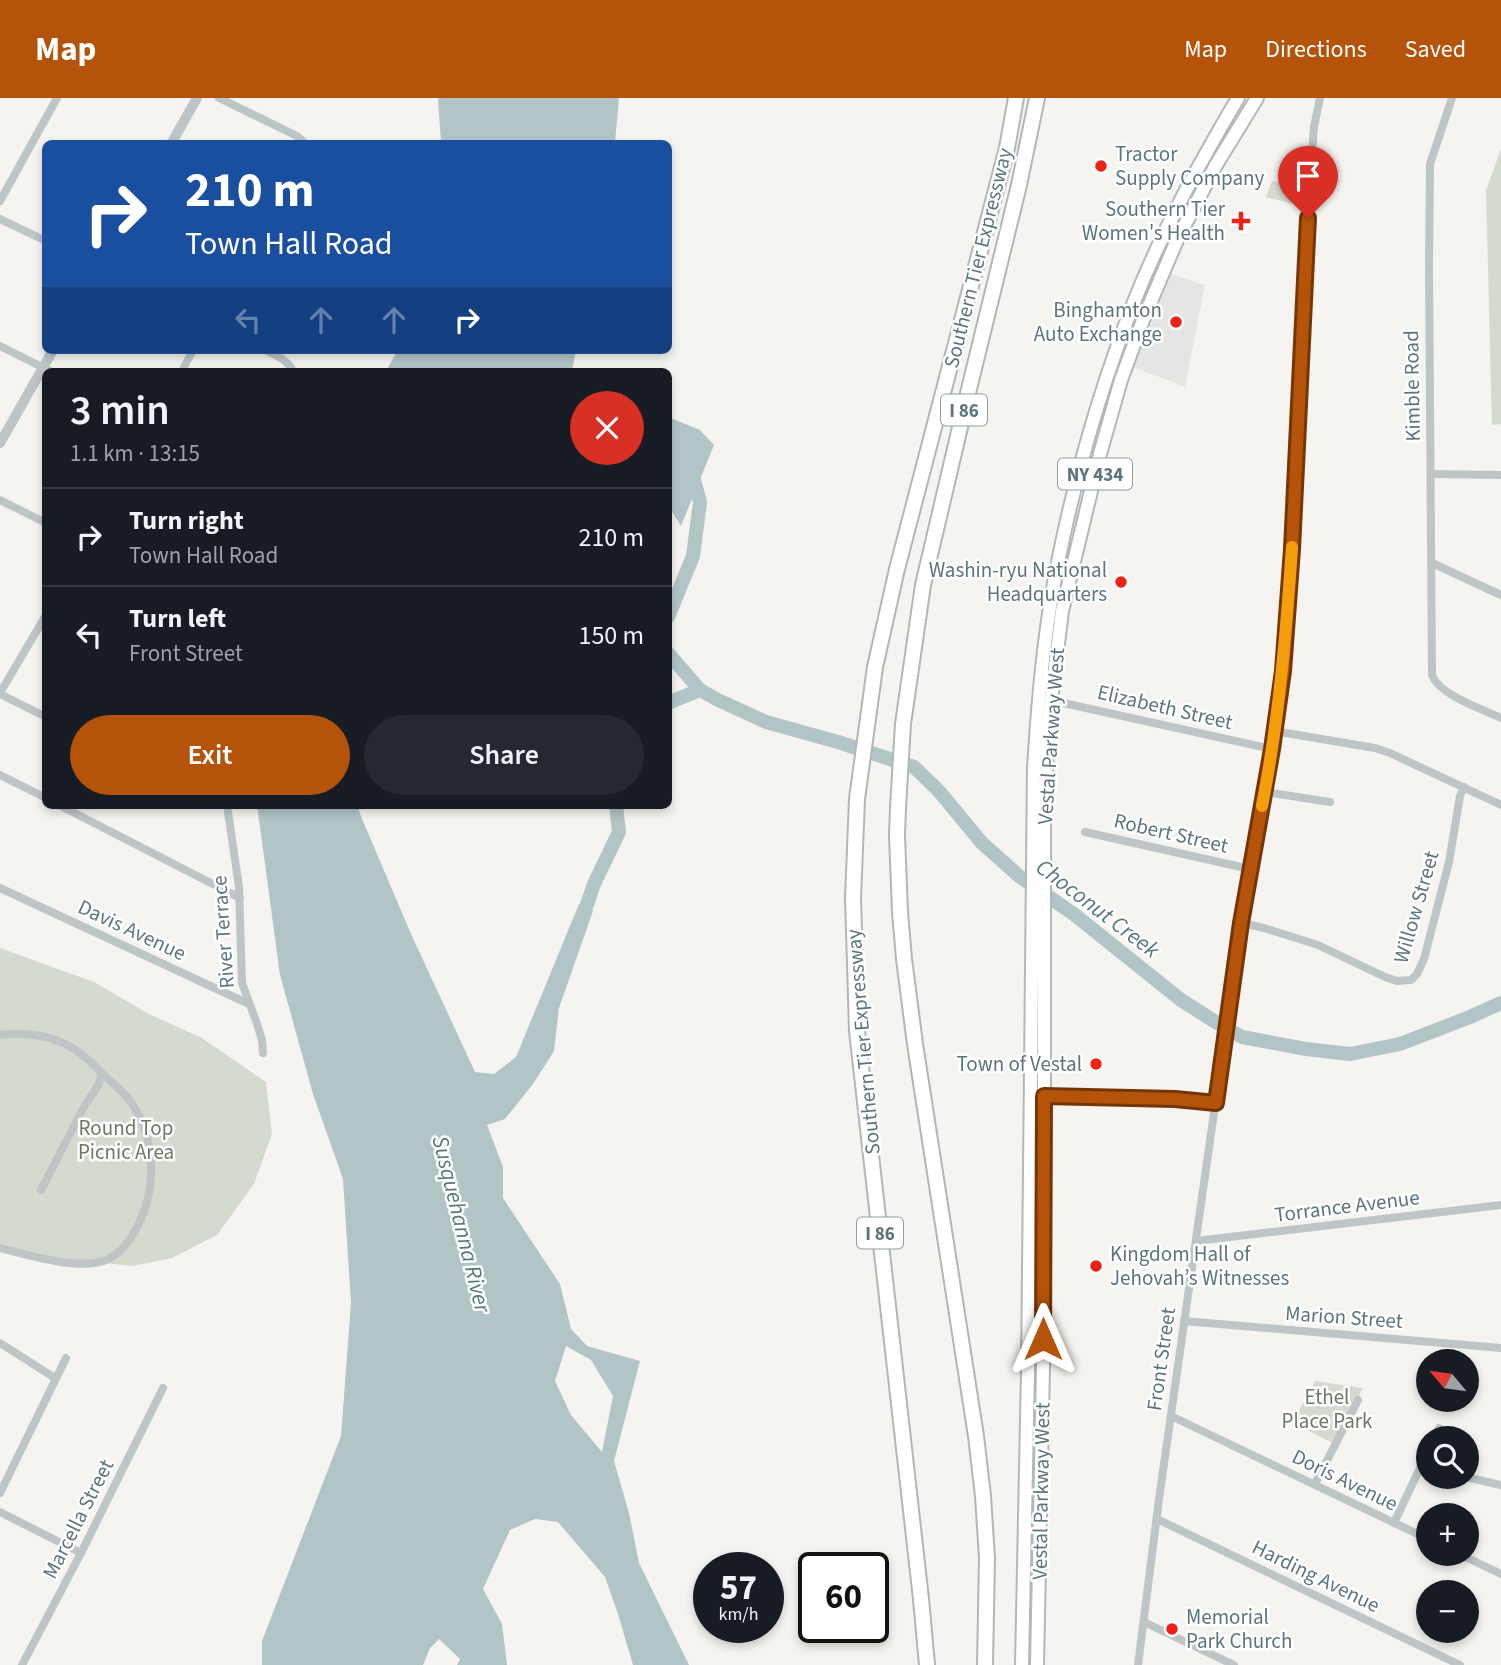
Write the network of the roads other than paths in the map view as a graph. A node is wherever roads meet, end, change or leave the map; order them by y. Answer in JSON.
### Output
{"nodes":[{"id":1,"x":57,"y":98,"type":"edge"},
{"id":2,"x":197,"y":98,"type":"edge"},
{"id":3,"x":219,"y":98,"type":"edge"},
{"id":4,"x":1016,"y":98,"type":"edge"},
{"id":5,"x":1037,"y":98,"type":"edge"},
{"id":6,"x":1238,"y":98,"type":"edge"},
{"id":7,"x":1257,"y":98,"type":"edge"},
{"id":8,"x":1264,"y":98,"type":"edge"},
{"id":9,"x":1452,"y":98,"type":"edge"},
{"id":10,"x":1317,"y":100,"type":"edge"},
{"id":11,"x":1237,"y":133,"type":"junction"},
{"id":12,"x":173,"y":140,"type":"edge"},
{"id":13,"x":302,"y":140,"type":"edge"},
{"id":14,"x":0,"y":201,"type":"edge"},
{"id":15,"x":0,"y":219,"type":"edge"},
{"id":16,"x":42,"y":240,"type":"edge"},
{"id":17,"x":0,"y":346,"type":"edge"},
{"id":18,"x":274,"y":354,"type":"edge"},
{"id":19,"x":45,"y":368,"type":"edge"},
{"id":20,"x":292,"y":368,"type":"edge"},
{"id":21,"x":42,"y":377,"type":"edge"},
{"id":22,"x":0,"y":443,"type":"edge"},
{"id":23,"x":1431,"y":474,"type":"junction"},
{"id":24,"x":1501,"y":475,"type":"edge"},
{"id":25,"x":0,"y":499,"type":"edge"},
{"id":26,"x":42,"y":521,"type":"edge"},
{"id":27,"x":1432,"y":563,"type":"junction"},
{"id":28,"x":1501,"y":595,"type":"edge"},
{"id":29,"x":42,"y":622,"type":"edge"},
{"id":30,"x":0,"y":693,"type":"edge"},
{"id":31,"x":1050,"y":700,"type":"junction"},
{"id":32,"x":42,"y":715,"type":"edge"},
{"id":33,"x":1501,"y":718,"type":"edge"},
{"id":34,"x":1274,"y":731,"type":"junction"},
{"id":35,"x":1272,"y":749,"type":"junction"},
{"id":36,"x":0,"y":775,"type":"edge"},
{"id":37,"x":1464,"y":787,"type":"junction"},
{"id":38,"x":1265,"y":792,"type":"junction"},
{"id":39,"x":42,"y":796,"type":"edge"},
{"id":40,"x":1329,"y":803,"type":"dead end"},
{"id":41,"x":1501,"y":805,"type":"edge"},
{"id":42,"x":67,"y":809,"type":"edge"},
{"id":43,"x":226,"y":809,"type":"edge"},
{"id":44,"x":1085,"y":832,"type":"dead end"},
{"id":45,"x":1250,"y":869,"type":"junction"},
{"id":46,"x":1038,"y":876,"type":"junction"},
{"id":47,"x":0,"y":888,"type":"edge"},
{"id":48,"x":240,"y":898,"type":"junction"},
{"id":49,"x":1241,"y":923,"type":"junction"},
{"id":50,"x":249,"y":1004,"type":"junction"},
{"id":51,"x":0,"y":1035,"type":"edge"},
{"id":52,"x":263,"y":1053,"type":"dead end"},
{"id":53,"x":102,"y":1073,"type":"junction"},
{"id":54,"x":1044,"y":1096,"type":"junction"},
{"id":55,"x":1030,"y":1097,"type":"junction"},
{"id":56,"x":1216,"y":1103,"type":"junction"},
{"id":57,"x":41,"y":1191,"type":"dead end"},
{"id":58,"x":1501,"y":1205,"type":"edge"},
{"id":59,"x":1196,"y":1241,"type":"junction"},
{"id":60,"x":0,"y":1248,"type":"edge"},
{"id":61,"x":1184,"y":1321,"type":"junction"},
{"id":62,"x":0,"y":1343,"type":"edge"},
{"id":63,"x":1501,"y":1348,"type":"edge"},
{"id":64,"x":66,"y":1358,"type":"dead end"},
{"id":65,"x":55,"y":1378,"type":"junction"},
{"id":66,"x":163,"y":1388,"type":"dead end"},
{"id":67,"x":1358,"y":1400,"type":"dead end"},
{"id":68,"x":1171,"y":1416,"type":"junction"},
{"id":69,"x":1479,"y":1479,"type":"edge"},
{"id":70,"x":1416,"y":1481,"type":"edge"},
{"id":71,"x":1315,"y":1484,"type":"junction"},
{"id":72,"x":1501,"y":1485,"type":"edge"},
{"id":73,"x":0,"y":1493,"type":"edge"},
{"id":74,"x":0,"y":1512,"type":"edge"},
{"id":75,"x":1157,"y":1520,"type":"junction"},
{"id":76,"x":1394,"y":1522,"type":"junction"},
{"id":77,"x":1416,"y":1533,"type":"edge"},
{"id":78,"x":81,"y":1553,"type":"junction"},
{"id":79,"x":1479,"y":1564,"type":"edge"},
{"id":80,"x":1501,"y":1574,"type":"edge"},
{"id":81,"x":1144,"y":1622,"type":"junction"},
{"id":82,"x":22,"y":1665,"type":"edge"},
{"id":83,"x":927,"y":1665,"type":"edge"},
{"id":84,"x":985,"y":1665,"type":"edge"},
{"id":85,"x":1021,"y":1665,"type":"edge"},
{"id":86,"x":1037,"y":1665,"type":"edge"},
{"id":87,"x":1138,"y":1665,"type":"edge"},
{"id":88,"x":1234,"y":1665,"type":"edge"},
{"id":89,"x":1460,"y":1665,"type":"edge"}],
"edges":[{"from":1,"to":14,"type":"street"},
{"from":2,"to":12,"type":"street"},
{"from":3,"to":13,"type":"street"},
{"from":4,"to":83,"type":"highway","name":"Southern Tier Expressway","number":"I 86"},
{"from":5,"to":84,"type":"highway","name":"Southern Tier Expressway","number":"I 86"},
{"from":6,"to":46,"type":"main road","name":"Vestal Parkway West","number":"NY 434"},
{"from":7,"to":11,"type":"main road","name":"Vestal Parkway West","number":"NY 434"},
{"from":8,"to":11,"type":"street"},
{"from":9,"to":23,"type":"street","name":"Kimble Road"},
{"from":10,"to":34,"type":"street","name":"Front Street"},
{"from":11,"to":31,"type":"main road","name":"Vestal Parkway West","number":"NY 434"},
{"from":15,"to":16,"type":"street"},
{"from":17,"to":19,"type":"street"},
{"from":18,"to":20,"type":"street"},
{"from":21,"to":22,"type":"street"},
{"from":23,"to":24,"type":"street"},
{"from":23,"to":27,"type":"street","name":"Kimble Road"},
{"from":25,"to":26,"type":"street"},
{"from":27,"to":28,"type":"street"},
{"from":27,"to":33,"type":"street","name":"Kimble Road"},
{"from":29,"to":30,"type":"street"},
{"from":30,"to":32,"type":"street"},
{"from":31,"to":35,"type":"street","name":"Elizabeth Street"},
{"from":31,"to":46,"type":"main road","name":"Vestal Parkway West","number":"NY 434"},
{"from":34,"to":35,"type":"street","name":"Front Street"},
{"from":34,"to":37,"type":"street"},
{"from":35,"to":38,"type":"street","name":"Front Street"},
{"from":36,"to":39,"type":"street"},
{"from":37,"to":41,"type":"street"},
{"from":37,"to":49,"type":"street","name":"Willow Street"},
{"from":38,"to":40,"type":"street"},
{"from":38,"to":45,"type":"street","name":"Front Street"},
{"from":42,"to":48,"type":"street"},
{"from":43,"to":48,"type":"street","name":"River Terrace"},
{"from":44,"to":45,"type":"street","name":"Robert Street"},
{"from":45,"to":49,"type":"street","name":"Front Street"},
{"from":46,"to":54,"type":"main road","name":"Vestal Parkway West","number":"NY 434"},
{"from":46,"to":55,"type":"main road","name":"Vestal Parkway West","number":"NY 434"},
{"from":47,"to":50,"type":"street","name":"Davis Avenue"},
{"from":48,"to":50,"type":"street","name":"River Terrace"},
{"from":49,"to":56,"type":"street","name":"Front Street"},
{"from":50,"to":52,"type":"street","name":"River Terrace"},
{"from":51,"to":53,"type":"street"},
{"from":53,"to":57,"type":"street"},
{"from":53,"to":60,"type":"street"},
{"from":54,"to":55,"type":"street"},
{"from":54,"to":56,"type":"street"},
{"from":54,"to":86,"type":"main road","name":"Vestal Parkway West","number":"NY 434"},
{"from":55,"to":85,"type":"main road","name":"Vestal Parkway West","number":"NY 434"},
{"from":56,"to":59,"type":"street","name":"Front Street"},
{"from":58,"to":59,"type":"street","name":"Torrance Avenue"},
{"from":59,"to":61,"type":"street","name":"Front Street"},
{"from":61,"to":63,"type":"street","name":"Marion Street"},
{"from":61,"to":68,"type":"street","name":"Front Street"},
{"from":62,"to":65,"type":"street"},
{"from":64,"to":65,"type":"street"},
{"from":65,"to":73,"type":"street"},
{"from":66,"to":78,"type":"street","name":"Marcella Street"},
{"from":67,"to":71,"type":"street"},
{"from":68,"to":71,"type":"street","name":"Doris Avenue"},
{"from":68,"to":75,"type":"street","name":"Front Street"},
{"from":69,"to":72,"type":"street"},
{"from":70,"to":76,"type":"street"},
{"from":71,"to":76,"type":"street","name":"Doris Avenue"},
{"from":74,"to":78,"type":"street"},
{"from":75,"to":81,"type":"street","name":"Front Street"},
{"from":75,"to":89,"type":"street","name":"Harding Avenue"},
{"from":76,"to":77,"type":"street","name":"Doris Avenue"},
{"from":78,"to":82,"type":"street","name":"Marcella Street"},
{"from":79,"to":80,"type":"street"},
{"from":81,"to":87,"type":"street","name":"Front Street"},
{"from":81,"to":88,"type":"street"}]}
